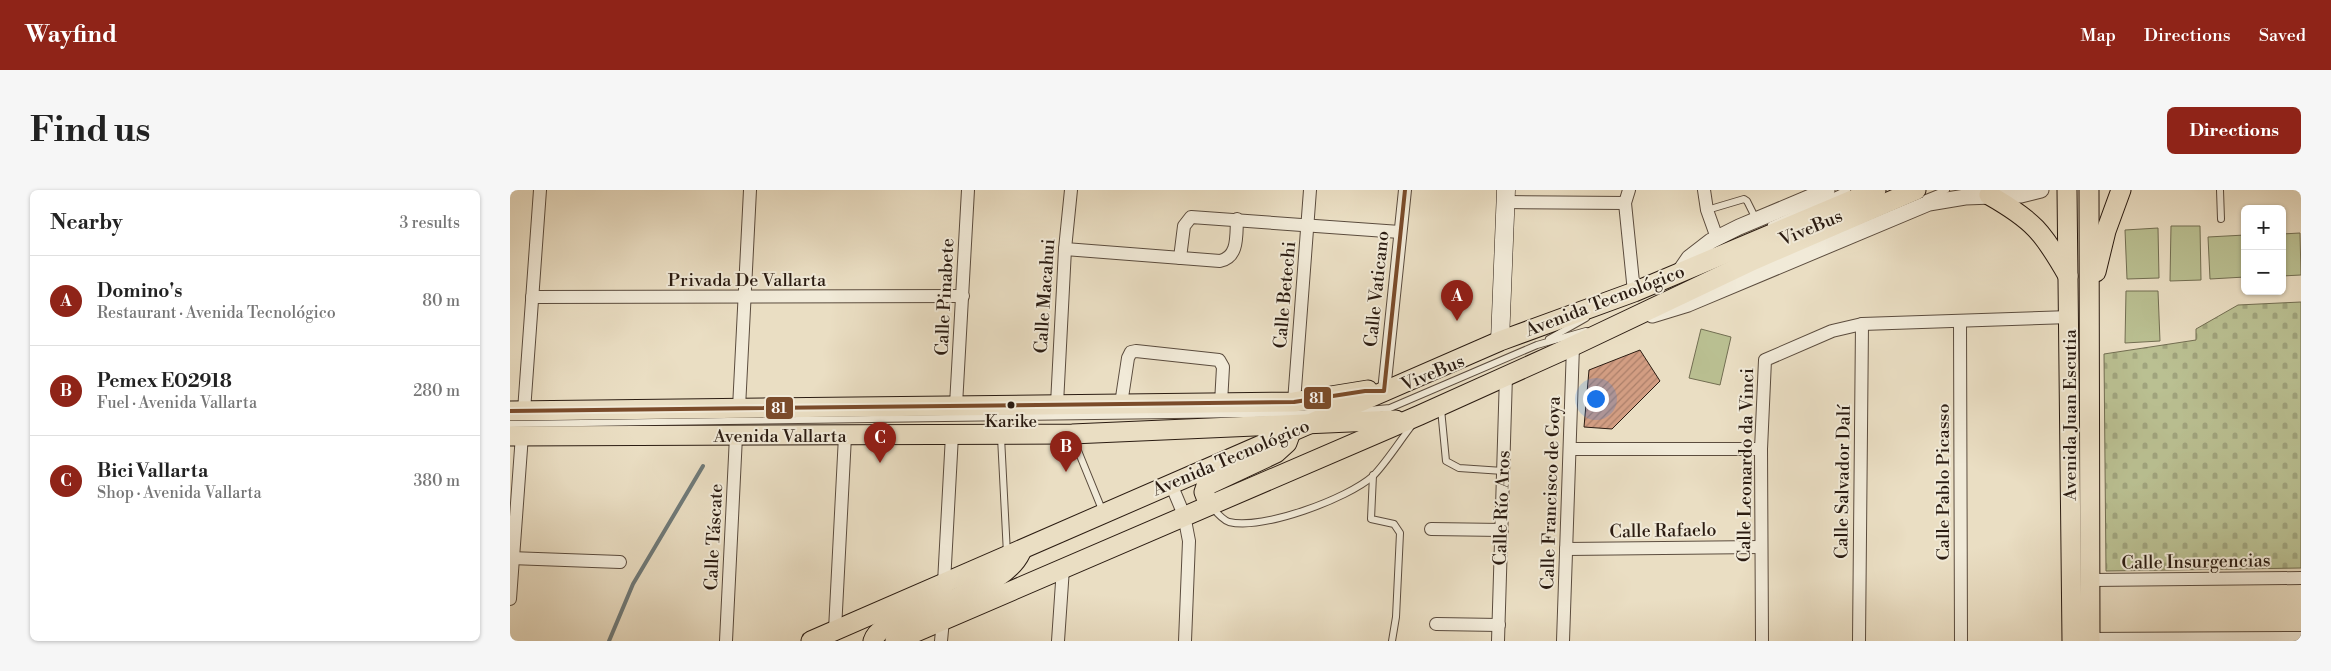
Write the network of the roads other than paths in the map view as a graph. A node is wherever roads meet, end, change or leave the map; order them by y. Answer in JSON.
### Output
{"nodes":[{"id":1,"x":540,"y":190,"type":"edge"},
{"id":2,"x":750,"y":190,"type":"edge"},
{"id":3,"x":968,"y":190,"type":"edge"},
{"id":4,"x":1071,"y":190,"type":"edge"},
{"id":5,"x":1310,"y":190,"type":"edge"},
{"id":6,"x":1404,"y":190,"type":"edge"},
{"id":7,"x":1629,"y":190,"type":"edge"},
{"id":8,"x":1704,"y":190,"type":"edge"},
{"id":9,"x":1827,"y":190,"type":"edge"},
{"id":10,"x":1847,"y":190,"type":"edge"},
{"id":11,"x":1876,"y":190,"type":"edge"},
{"id":12,"x":1916,"y":190,"type":"edge"},
{"id":13,"x":1946,"y":190,"type":"edge"},
{"id":14,"x":2041,"y":190,"type":"edge"},
{"id":15,"x":2067,"y":190,"type":"edge"},
{"id":16,"x":2089,"y":190,"type":"edge"},
{"id":17,"x":2121,"y":190,"type":"edge"},
{"id":18,"x":2220,"y":190,"type":"edge"},
{"id":19,"x":2023,"y":192,"type":"edge"},
{"id":20,"x":1989,"y":195,"type":"junction"},
{"id":21,"x":1505,"y":196,"type":"edge"},
{"id":22,"x":1626,"y":203,"type":"junction"},
{"id":23,"x":1706,"y":210,"type":"junction"},
{"id":24,"x":1875,"y":217,"type":"dead end"},
{"id":25,"x":1237,"y":219,"type":"junction"},
{"id":26,"x":2221,"y":219,"type":"dead end"},
{"id":27,"x":1308,"y":226,"type":"junction"},
{"id":28,"x":1759,"y":230,"type":"junction"},
{"id":29,"x":1400,"y":232,"type":"junction"},
{"id":30,"x":1717,"y":238,"type":"junction"},
{"id":31,"x":1822,"y":239,"type":"dead end"},
{"id":32,"x":1065,"y":249,"type":"junction"},
{"id":33,"x":1180,"y":258,"type":"junction"},
{"id":34,"x":1680,"y":271,"type":"junction"},
{"id":35,"x":2070,"y":278,"type":"junction"},
{"id":36,"x":1634,"y":292,"type":"junction"},
{"id":37,"x":963,"y":296,"type":"junction"},
{"id":38,"x":532,"y":297,"type":"junction"},
{"id":39,"x":744,"y":298,"type":"junction"},
{"id":40,"x":2089,"y":300,"type":"junction"},
{"id":41,"x":1634,"y":317,"type":"junction"},
{"id":42,"x":2070,"y":317,"type":"junction"},
{"id":43,"x":1960,"y":322,"type":"junction"},
{"id":44,"x":1862,"y":324,"type":"junction"},
{"id":45,"x":1500,"y":341,"type":"junction"},
{"id":46,"x":1537,"y":345,"type":"junction"},
{"id":47,"x":1572,"y":346,"type":"junction"},
{"id":48,"x":1506,"y":376,"type":"junction"},
{"id":49,"x":1384,"y":391,"type":"junction"},
{"id":50,"x":1294,"y":402,"type":"junction"},
{"id":51,"x":1221,"y":403,"type":"junction"},
{"id":52,"x":1056,"y":404,"type":"junction"},
{"id":53,"x":1121,"y":404,"type":"junction"},
{"id":54,"x":956,"y":405,"type":"junction"},
{"id":55,"x":1440,"y":406,"type":"junction"},
{"id":56,"x":739,"y":408,"type":"junction"},
{"id":57,"x":517,"y":411,"type":"edge"},
{"id":58,"x":1335,"y":413,"type":"junction"},
{"id":59,"x":1415,"y":417,"type":"junction"},
{"id":60,"x":1300,"y":428,"type":"junction"},
{"id":61,"x":514,"y":432,"type":"edge"},
{"id":62,"x":1072,"y":434,"type":"junction"},
{"id":63,"x":952,"y":435,"type":"junction"},
{"id":64,"x":1001,"y":435,"type":"junction"},
{"id":65,"x":736,"y":436,"type":"junction"},
{"id":66,"x":845,"y":436,"type":"junction"},
{"id":67,"x":1571,"y":449,"type":"junction"},
{"id":68,"x":1760,"y":449,"type":"junction"},
{"id":69,"x":1503,"y":471,"type":"junction"},
{"id":70,"x":1373,"y":475,"type":"junction"},
{"id":71,"x":1172,"y":484,"type":"junction"},
{"id":72,"x":1209,"y":505,"type":"junction"},
{"id":73,"x":1104,"y":514,"type":"junction"},
{"id":74,"x":1184,"y":515,"type":"junction"},
{"id":75,"x":1431,"y":529,"type":"dead end"},
{"id":76,"x":1502,"y":530,"type":"junction"},
{"id":77,"x":1761,"y":547,"type":"junction"},
{"id":78,"x":1566,"y":549,"type":"junction"},
{"id":79,"x":1015,"y":552,"type":"junction"},
{"id":80,"x":511,"y":558,"type":"edge"},
{"id":81,"x":620,"y":562,"type":"dead end"},
{"id":82,"x":1063,"y":568,"type":"junction"},
{"id":83,"x":2301,"y":578,"type":"edge"},
{"id":84,"x":2092,"y":580,"type":"junction"},
{"id":85,"x":944,"y":583,"type":"junction"},
{"id":86,"x":510,"y":599,"type":"edge"},
{"id":87,"x":943,"y":620,"type":"junction"},
{"id":88,"x":1436,"y":624,"type":"dead end"},
{"id":89,"x":1498,"y":625,"type":"junction"},
{"id":90,"x":835,"y":630,"type":"junction"},
{"id":91,"x":2301,"y":638,"type":"edge"},
{"id":92,"x":2081,"y":640,"type":"edge"},
{"id":93,"x":726,"y":641,"type":"edge"},
{"id":94,"x":810,"y":641,"type":"edge"},
{"id":95,"x":874,"y":641,"type":"edge"},
{"id":96,"x":895,"y":641,"type":"edge"},
{"id":97,"x":941,"y":641,"type":"edge"},
{"id":98,"x":1058,"y":641,"type":"edge"},
{"id":99,"x":1185,"y":641,"type":"edge"},
{"id":100,"x":1392,"y":641,"type":"edge"},
{"id":101,"x":1498,"y":641,"type":"edge"},
{"id":102,"x":1563,"y":641,"type":"edge"},
{"id":103,"x":1762,"y":641,"type":"edge"},
{"id":104,"x":1858,"y":641,"type":"edge"},
{"id":105,"x":1962,"y":641,"type":"edge"}],
"edges":[{"from":1,"to":38,"type":"street"},
{"from":2,"to":39,"type":"street"},
{"from":3,"to":37,"type":"street","name":"Calle Pinabete"},
{"from":4,"to":32,"type":"street","name":"Calle Macahui"},
{"from":5,"to":27,"type":"street","name":"Calle Betechi"},
{"from":6,"to":29,"type":"street","name":"Calle Vaticano"},
{"from":7,"to":22,"type":"street"},
{"from":8,"to":23,"type":"street"},
{"from":9,"to":28,"type":"street"},
{"from":10,"to":28,"type":"lane"},
{"from":11,"to":28,"type":"main road","name":"Avenida Tecnológico"},
{"from":12,"to":41,"type":"main road","name":"Avenida Tecnológico"},
{"from":13,"to":24,"type":"lane"},
{"from":14,"to":19,"type":"street"},
{"from":15,"to":35,"type":"main road","name":"Avenida Juan Escutia"},
{"from":16,"to":40,"type":"main road","name":"Avenida Juan Escutia"},
{"from":17,"to":40,"type":"main road"},
{"from":18,"to":26,"type":"lane"},
{"from":19,"to":20,"type":"street"},
{"from":20,"to":35,"type":"main road"},
{"from":20,"to":41,"type":"street"},
{"from":21,"to":22,"type":"street"},
{"from":21,"to":45,"type":"main road"},
{"from":22,"to":36,"type":"street"},
{"from":23,"to":28,"type":"lane"},
{"from":23,"to":30,"type":"street"},
{"from":25,"to":27,"type":"street"},
{"from":25,"to":33,"type":"street"},
{"from":25,"to":33,"type":"street"},
{"from":27,"to":29,"type":"street"},
{"from":27,"to":50,"type":"street","name":"Calle Betechi"},
{"from":28,"to":30,"type":"street"},
{"from":28,"to":34,"type":"main road","name":"Avenida Tecnológico"},
{"from":29,"to":49,"type":"street","name":"Calle Vaticano"},
{"from":30,"to":34,"type":"street"},
{"from":31,"to":41,"type":"lane","name":"ViveBus"},
{"from":32,"to":33,"type":"street"},
{"from":32,"to":52,"type":"street","name":"Calle Macahui"},
{"from":34,"to":36,"type":"main road","name":"Avenida Tecnológico"},
{"from":35,"to":42,"type":"main road","name":"Avenida Juan Escutia"},
{"from":36,"to":45,"type":"main road","name":"Avenida Tecnológico"},
{"from":36,"to":46,"type":"lane"},
{"from":37,"to":39,"type":"street","name":"Privada De Vallarta"},
{"from":37,"to":54,"type":"street","name":"Calle Pinabete"},
{"from":38,"to":39,"type":"street","name":"Privada De Vallarta"},
{"from":38,"to":57,"type":"street"},
{"from":39,"to":56,"type":"street"},
{"from":40,"to":84,"type":"main road","name":"Avenida Juan Escutia"},
{"from":41,"to":46,"type":"lane","name":"ViveBus"},
{"from":41,"to":47,"type":"main road","name":"Avenida Tecnológico"},
{"from":42,"to":43,"type":"street","name":"Calle Leonardo da Vinci"},
{"from":42,"to":92,"type":"main road","name":"Avenida Juan Escutia"},
{"from":43,"to":44,"type":"street","name":"Calle Leonardo da Vinci"},
{"from":43,"to":105,"type":"street","name":"Calle Pablo Picasso"},
{"from":44,"to":68,"type":"street","name":"Calle Leonardo da Vinci"},
{"from":44,"to":104,"type":"street","name":"Calle Salvador Dalí"},
{"from":45,"to":49,"type":"main road","name":"Avenida Tecnológico"},
{"from":46,"to":58,"type":"lane","name":"ViveBus"},
{"from":47,"to":48,"type":"main road","name":"Avenida Tecnológico"},
{"from":47,"to":67,"type":"street","name":"Calle Francisco de Goya"},
{"from":48,"to":55,"type":"main road","name":"Avenida Tecnológico"},
{"from":48,"to":69,"type":"street","name":"Calle Río Aros"},
{"from":49,"to":50,"type":"main road","name":"Avenida Vallarta"},
{"from":49,"to":58,"type":"main road","name":"Avenida Tecnológico"},
{"from":50,"to":51,"type":"main road","name":"Avenida Vallarta"},
{"from":51,"to":53,"type":"main road","name":"Avenida Vallarta"},
{"from":51,"to":53,"type":"street"},
{"from":52,"to":53,"type":"main road","name":"Avenida Vallarta"},
{"from":52,"to":54,"type":"main road","name":"Avenida Vallarta"},
{"from":54,"to":56,"type":"main road","name":"Avenida Vallarta"},
{"from":55,"to":59,"type":"main road","name":"Avenida Tecnológico"},
{"from":55,"to":69,"type":"lane"},
{"from":56,"to":57,"type":"main road","name":"Avenida Vallarta"},
{"from":58,"to":60,"type":"main road","name":"Avenida Tecnológico"},
{"from":58,"to":61,"type":"lane","name":"ViveBus"},
{"from":59,"to":60,"type":"main road","name":"Avenida Vallarta"},
{"from":59,"to":70,"type":"lane"},
{"from":59,"to":72,"type":"main road","name":"Avenida Tecnológico"},
{"from":60,"to":62,"type":"main road","name":"Avenida Vallarta"},
{"from":60,"to":71,"type":"main road","name":"Avenida Tecnológico"},
{"from":60,"to":72,"type":"main road"},
{"from":61,"to":65,"type":"main road","name":"Avenida Vallarta"},
{"from":61,"to":80,"type":"street"},
{"from":62,"to":64,"type":"main road","name":"Avenida Vallarta"},
{"from":62,"to":73,"type":"lane"},
{"from":63,"to":64,"type":"main road","name":"Avenida Vallarta"},
{"from":63,"to":66,"type":"main road","name":"Avenida Vallarta"},
{"from":63,"to":85,"type":"street"},
{"from":64,"to":79,"type":"lane"},
{"from":65,"to":66,"type":"main road","name":"Avenida Vallarta"},
{"from":65,"to":93,"type":"street","name":"Calle Táscate"},
{"from":66,"to":90,"type":"street"},
{"from":67,"to":68,"type":"street"},
{"from":67,"to":78,"type":"street","name":"Calle Francisco de Goya"},
{"from":68,"to":77,"type":"street","name":"Calle Leonardo da Vinci"},
{"from":69,"to":76,"type":"street","name":"Calle Río Aros"},
{"from":70,"to":72,"type":"lane"},
{"from":70,"to":100,"type":"lane"},
{"from":71,"to":73,"type":"main road","name":"Avenida Tecnológico"},
{"from":71,"to":74,"type":"street"},
{"from":72,"to":74,"type":"main road","name":"Avenida Tecnológico"},
{"from":73,"to":79,"type":"main road","name":"Avenida Tecnológico"},
{"from":74,"to":82,"type":"main road","name":"Avenida Tecnológico"},
{"from":74,"to":99,"type":"street"},
{"from":75,"to":76,"type":"street"},
{"from":76,"to":89,"type":"street","name":"Calle Río Aros"},
{"from":77,"to":78,"type":"street","name":"Calle Rafaelo"},
{"from":77,"to":103,"type":"street","name":"Calle Leonardo da Vinci"},
{"from":78,"to":102,"type":"street","name":"Calle Francisco de Goya"},
{"from":79,"to":85,"type":"main road","name":"Avenida Tecnológico"},
{"from":79,"to":87,"type":"main road"},
{"from":80,"to":81,"type":"street"},
{"from":80,"to":86,"type":"street"},
{"from":82,"to":87,"type":"main road","name":"Avenida Tecnológico"},
{"from":82,"to":98,"type":"street"},
{"from":83,"to":84,"type":"street","name":"Calle Insurgencias"},
{"from":84,"to":92,"type":"main road","name":"Avenida Juan Escutia"},
{"from":85,"to":90,"type":"main road","name":"Avenida Tecnológico"},
{"from":85,"to":95,"type":"main road"},
{"from":87,"to":96,"type":"main road","name":"Avenida Tecnológico"},
{"from":87,"to":97,"type":"street"},
{"from":88,"to":89,"type":"street"},
{"from":89,"to":101,"type":"street","name":"Calle Río Aros"},
{"from":90,"to":94,"type":"main road","name":"Avenida Tecnológico"},
{"from":91,"to":92,"type":"street"}]}
